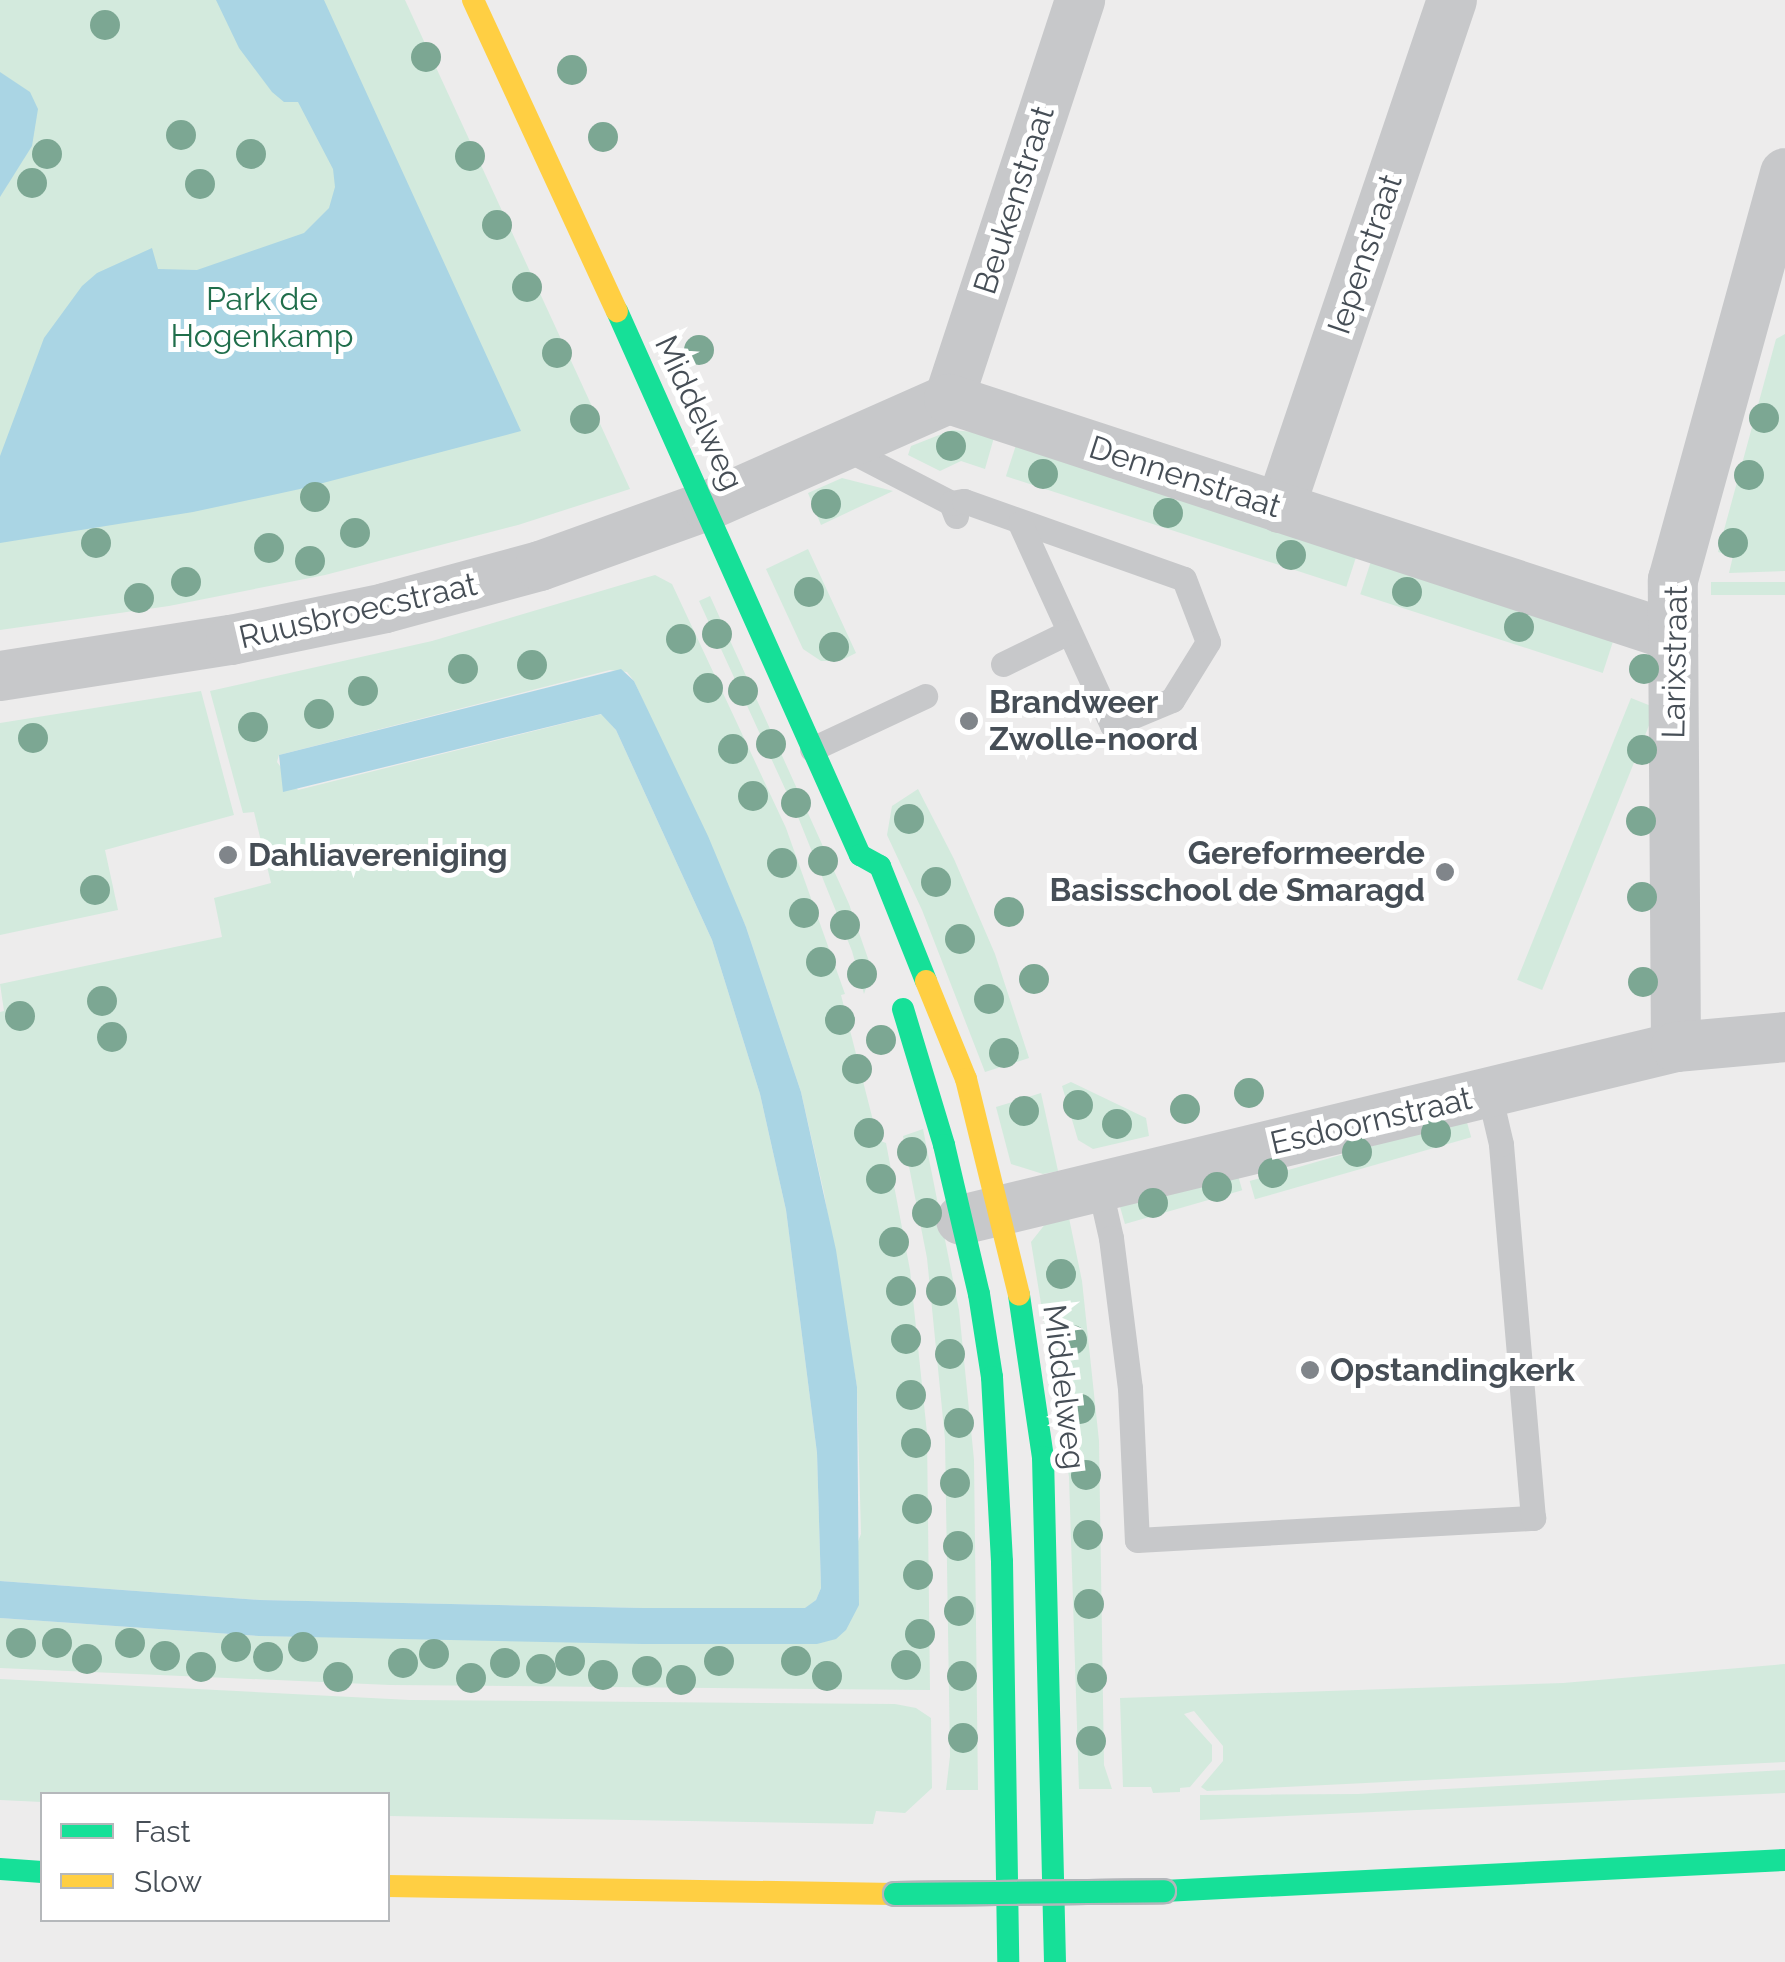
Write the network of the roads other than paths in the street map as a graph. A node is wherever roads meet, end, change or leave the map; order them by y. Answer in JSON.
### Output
{"nodes":[{"id":1,"x":473,"y":0,"type":"edge"},
{"id":2,"x":1080,"y":0,"type":"edge"},
{"id":3,"x":1452,"y":0,"type":"edge"},
{"id":4,"x":1785,"y":172,"type":"edge"},
{"id":5,"x":949,"y":399,"type":"junction"},
{"id":6,"x":842,"y":446,"type":"junction"},
{"id":7,"x":706,"y":506,"type":"junction"},
{"id":8,"x":1280,"y":508,"type":"junction"},
{"id":9,"x":1020,"y":523,"type":"junction"},
{"id":10,"x":1069,"y":632,"type":"junction"},
{"id":11,"x":1673,"y":636,"type":"junction"},
{"id":12,"x":1003,"y":664,"type":"dead end"},
{"id":13,"x":0,"y":676,"type":"edge"},
{"id":14,"x":924,"y":696,"type":"dead end"},
{"id":15,"x":812,"y":749,"type":"junction"},
{"id":16,"x":896,"y":991,"type":"dead end"},
{"id":17,"x":1785,"y":1037,"type":"edge"},
{"id":18,"x":1676,"y":1047,"type":"junction"},
{"id":19,"x":1488,"y":1093,"type":"junction"},
{"id":20,"x":1099,"y":1185,"type":"junction"},
{"id":21,"x":980,"y":1215,"type":"junction"},
{"id":22,"x":1785,"y":1860,"type":"edge"},
{"id":23,"x":0,"y":1869,"type":"edge"},
{"id":24,"x":40,"y":1872,"type":"edge"},
{"id":25,"x":390,"y":1886,"type":"edge"},
{"id":26,"x":1008,"y":1962,"type":"edge"},
{"id":27,"x":1054,"y":1962,"type":"edge"}],
"edges":[{"from":1,"to":7,"type":"main road","name":"Middelweg"},
{"from":2,"to":5,"type":"street","name":"Beukenstraat"},
{"from":3,"to":8,"type":"street","name":"Iepenstraat"},
{"from":4,"to":11,"type":"street","name":"Larixstraat"},
{"from":5,"to":6,"type":"street"},
{"from":5,"to":8,"type":"street","name":"Dennenstraat"},
{"from":6,"to":7,"type":"street"},
{"from":6,"to":9,"type":"lane"},
{"from":7,"to":13,"type":"street","name":"Ruusbroecstraat"},
{"from":7,"to":15,"type":"main road","name":"Middelweg"},
{"from":8,"to":11,"type":"street","name":"Dennenstraat"},
{"from":9,"to":10,"type":"lane"},
{"from":9,"to":10,"type":"lane"},
{"from":10,"to":12,"type":"lane"},
{"from":11,"to":18,"type":"street","name":"Larixstraat"},
{"from":14,"to":15,"type":"lane"},
{"from":15,"to":21,"type":"main road","name":"Middelweg"},
{"from":16,"to":21,"type":"main road","name":"Middelweg"},
{"from":17,"to":18,"type":"street","name":"Esdoornstraat"},
{"from":18,"to":19,"type":"street","name":"Esdoornstraat"},
{"from":19,"to":20,"type":"street","name":"Esdoornstraat"},
{"from":19,"to":20,"type":"lane"},
{"from":20,"to":21,"type":"street","name":"Esdoornstraat"},
{"from":21,"to":26,"type":"main road","name":"Middelweg"},
{"from":21,"to":27,"type":"main road","name":"Middelweg"},
{"from":22,"to":25,"type":"main road","bridge":true},
{"from":23,"to":24,"type":"main road"}]}
